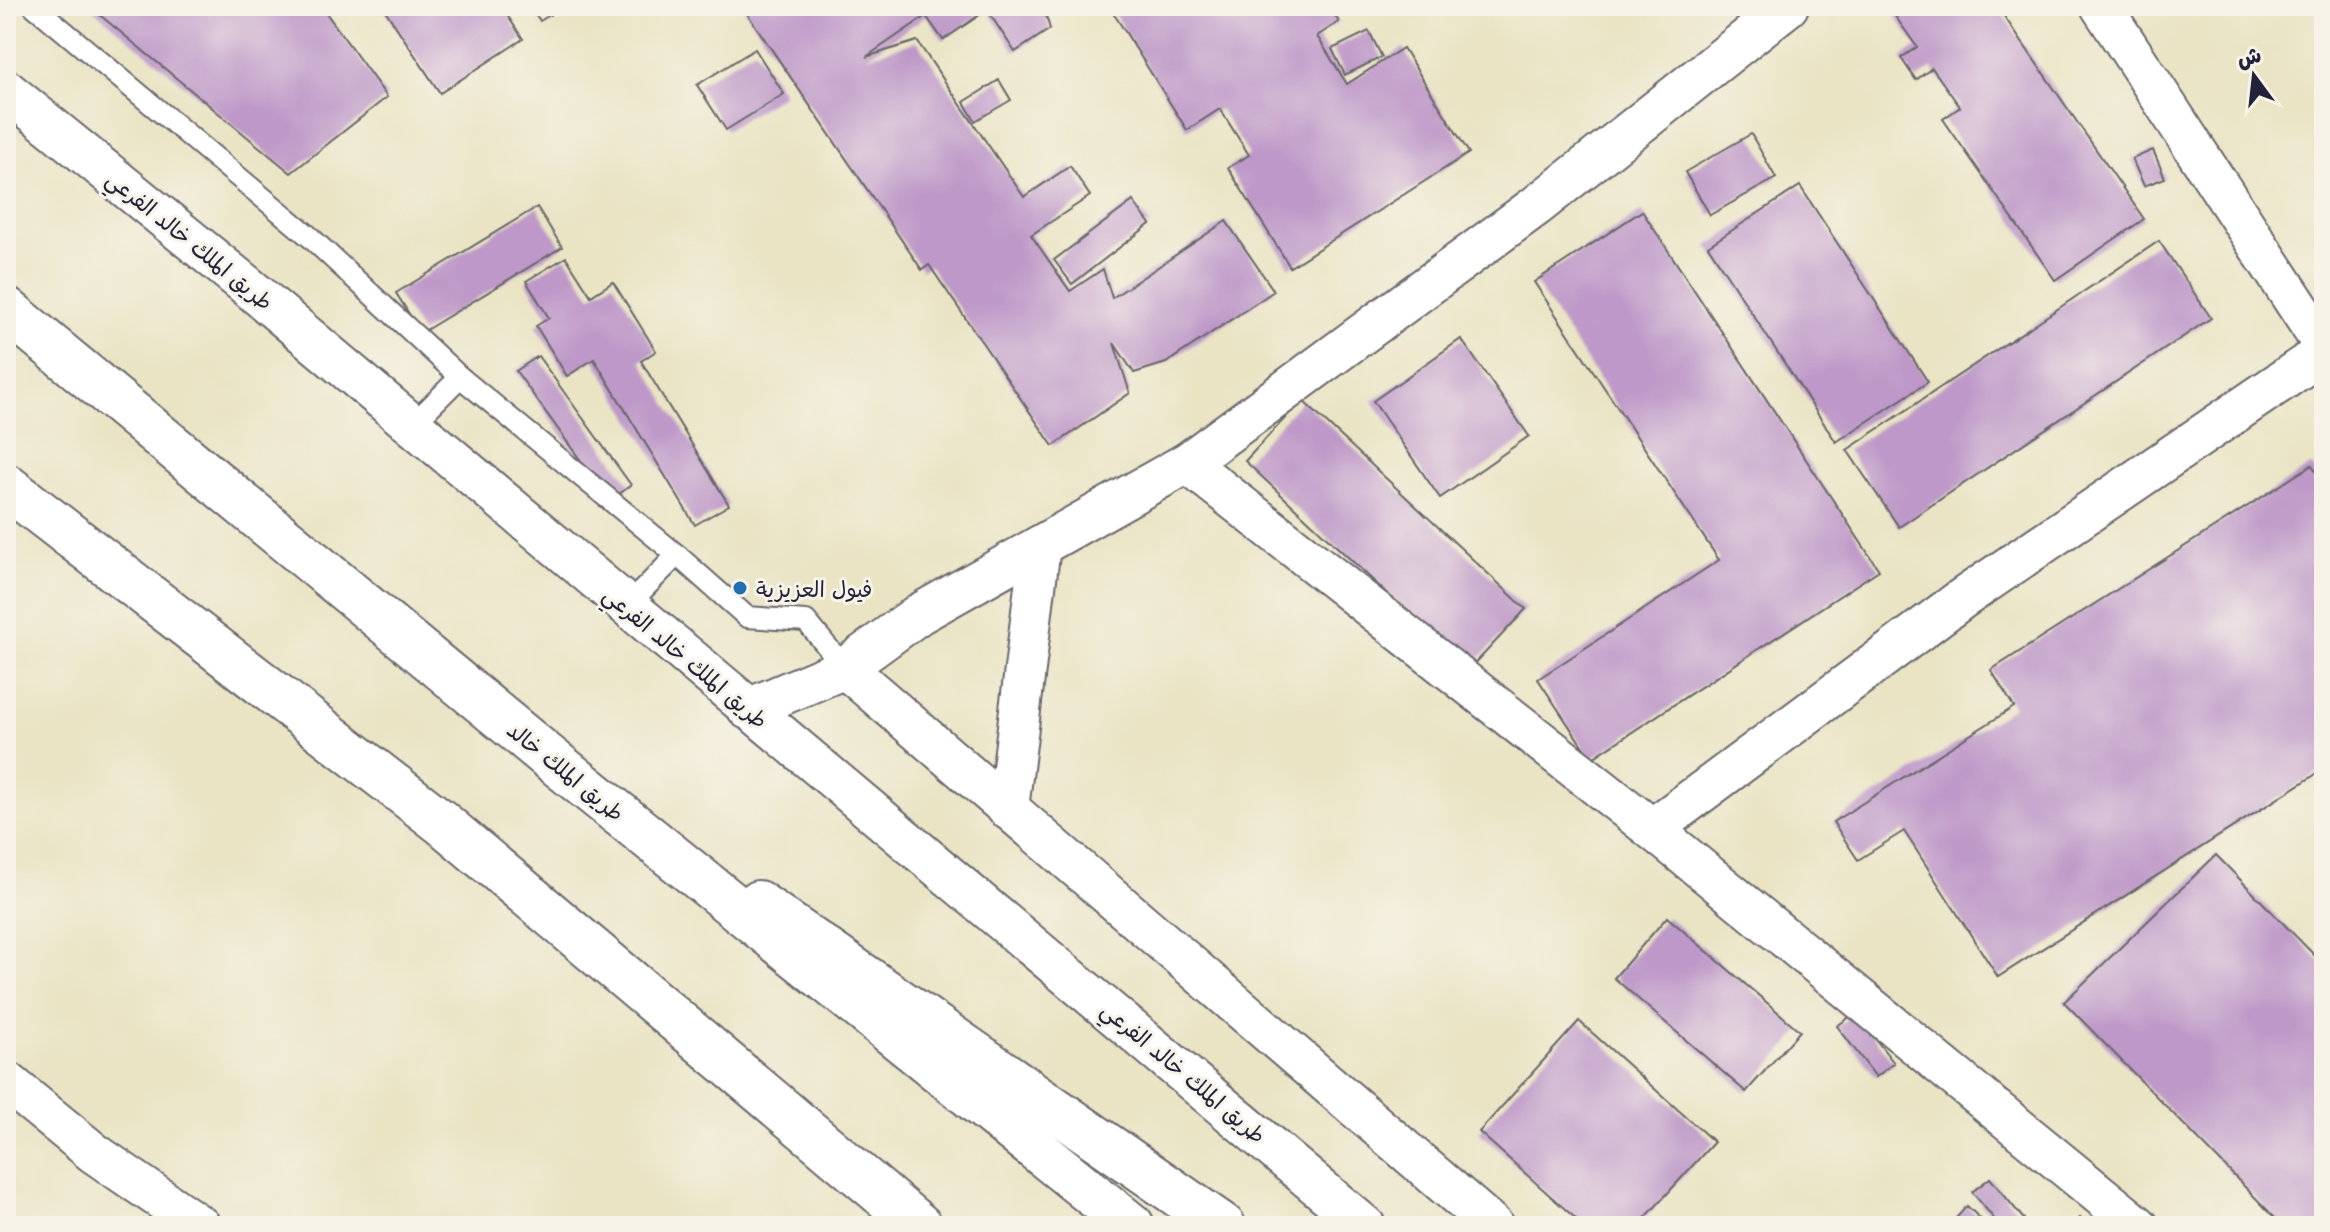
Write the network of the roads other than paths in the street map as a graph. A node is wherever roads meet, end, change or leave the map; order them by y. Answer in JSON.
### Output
{"nodes":[{"id":1,"x":34,"y":6,"type":"edge"},
{"id":2,"x":1788,"y":6,"type":"edge"},
{"id":3,"x":2101,"y":6,"type":"edge"},
{"id":4,"x":6,"y":90,"type":"edge"},
{"id":5,"x":6,"y":309,"type":"edge"},
{"id":6,"x":2324,"y":349,"type":"edge"},
{"id":7,"x":460,"y":377,"type":"junction"},
{"id":8,"x":412,"y":425,"type":"junction"},
{"id":9,"x":1187,"y":463,"type":"junction"},
{"id":10,"x":6,"y":486,"type":"edge"},
{"id":11,"x":1040,"y":546,"type":"junction"},
{"id":12,"x":677,"y":555,"type":"junction"},
{"id":13,"x":626,"y":607,"type":"junction"},
{"id":14,"x":845,"y":668,"type":"junction"},
{"id":15,"x":748,"y":709,"type":"junction"},
{"id":16,"x":546,"y":755,"type":"junction"},
{"id":17,"x":1008,"y":809,"type":"junction"},
{"id":18,"x":1652,"y":829,"type":"junction"},
{"id":19,"x":6,"y":1081,"type":"edge"},
{"id":20,"x":200,"y":1226,"type":"edge"},
{"id":21,"x":920,"y":1226,"type":"edge"},
{"id":22,"x":1132,"y":1226,"type":"edge"},
{"id":23,"x":1223,"y":1226,"type":"edge"},
{"id":24,"x":1365,"y":1226,"type":"edge"},
{"id":25,"x":1493,"y":1226,"type":"edge"},
{"id":26,"x":2138,"y":1226,"type":"edge"}],
"edges":[{"from":1,"to":7,"type":"lane"},
{"from":2,"to":9,"type":"street"},
{"from":3,"to":6,"type":"street"},
{"from":4,"to":8,"type":"street","name":"طريق الملك خالد الفرعي"},
{"from":5,"to":16,"type":"main road","name":"طريق الملك خالد"},
{"from":6,"to":18,"type":"street"},
{"from":7,"to":8,"type":"lane"},
{"from":7,"to":12,"type":"lane"},
{"from":8,"to":13,"type":"street","name":"طريق الملك خالد الفرعي"},
{"from":9,"to":11,"type":"street"},
{"from":9,"to":18,"type":"street"},
{"from":10,"to":21,"type":"main road"},
{"from":11,"to":14,"type":"street"},
{"from":11,"to":17,"type":"street"},
{"from":12,"to":13,"type":"lane"},
{"from":12,"to":14,"type":"lane"},
{"from":13,"to":15,"type":"street","name":"طريق الملك خالد الفرعي"},
{"from":14,"to":15,"type":"street"},
{"from":14,"to":17,"type":"street"},
{"from":15,"to":24,"type":"street","name":"طريق الملك خالد الفرعي"},
{"from":16,"to":22,"type":"main road","name":"طريق الملك خالد"},
{"from":16,"to":23,"type":"main road"},
{"from":17,"to":25,"type":"street"},
{"from":18,"to":26,"type":"street"},
{"from":19,"to":20,"type":"street"}]}
